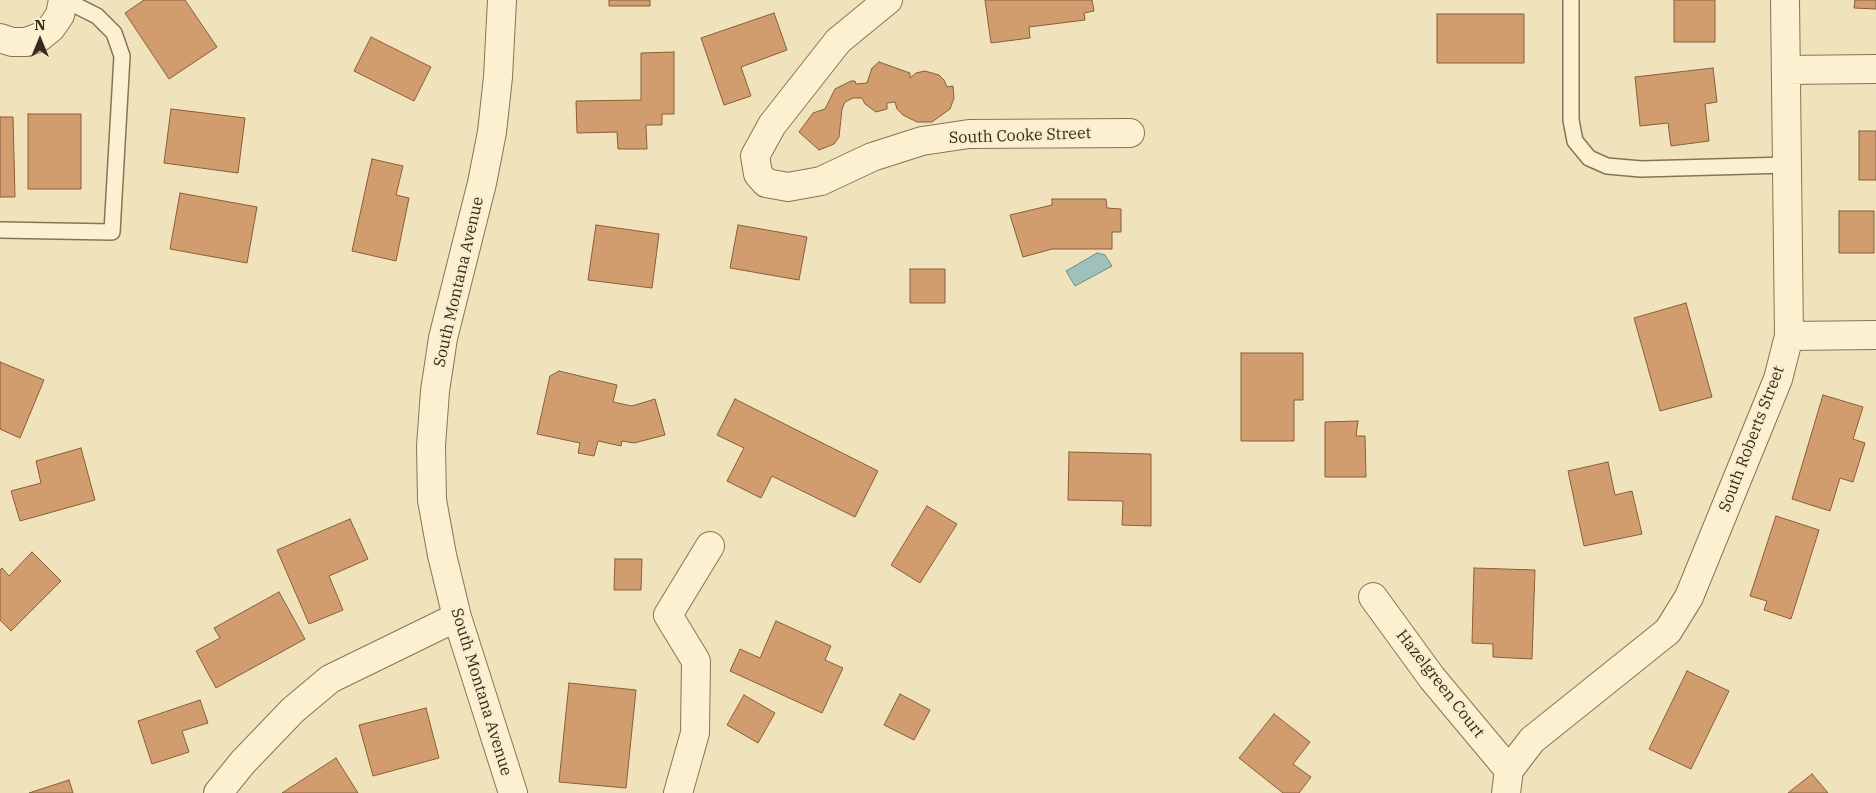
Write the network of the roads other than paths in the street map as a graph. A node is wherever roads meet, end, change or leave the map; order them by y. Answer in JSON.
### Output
{"nodes":[{"id":1,"x":64,"y":0,"type":"edge"},
{"id":2,"x":502,"y":0,"type":"edge"},
{"id":3,"x":888,"y":0,"type":"edge"},
{"id":4,"x":1571,"y":0,"type":"edge"},
{"id":5,"x":1785,"y":0,"type":"edge"},
{"id":6,"x":0,"y":38,"type":"edge"},
{"id":7,"x":1876,"y":69,"type":"edge"},
{"id":8,"x":1786,"y":70,"type":"junction"},
{"id":9,"x":1130,"y":133,"type":"dead end"},
{"id":10,"x":1787,"y":165,"type":"junction"},
{"id":11,"x":0,"y":230,"type":"edge"},
{"id":12,"x":1876,"y":335,"type":"edge"},
{"id":13,"x":1789,"y":336,"type":"junction"},
{"id":14,"x":710,"y":546,"type":"dead end"},
{"id":15,"x":1373,"y":597,"type":"dead end"},
{"id":16,"x":456,"y":617,"type":"junction"},
{"id":17,"x":1508,"y":782,"type":"edge"},
{"id":18,"x":218,"y":793,"type":"edge"},
{"id":19,"x":513,"y":793,"type":"edge"},
{"id":20,"x":678,"y":793,"type":"edge"}],
"edges":[{"from":1,"to":6,"type":"street"},
{"from":1,"to":11,"type":"lane"},
{"from":2,"to":16,"type":"street","name":"South Montana Avenue"},
{"from":3,"to":9,"type":"street","name":"South Cooke Street"},
{"from":4,"to":10,"type":"lane"},
{"from":5,"to":8,"type":"street","name":"South Roberts Street"},
{"from":7,"to":8,"type":"street"},
{"from":8,"to":10,"type":"street","name":"South Roberts Street"},
{"from":10,"to":13,"type":"street","name":"South Roberts Street"},
{"from":12,"to":13,"type":"street"},
{"from":13,"to":17,"type":"street","name":"South Roberts Street"},
{"from":14,"to":20,"type":"street"},
{"from":15,"to":17,"type":"street","name":"Hazelgreen Court"},
{"from":16,"to":18,"type":"street"},
{"from":16,"to":19,"type":"street","name":"South Montana Avenue"}]}
